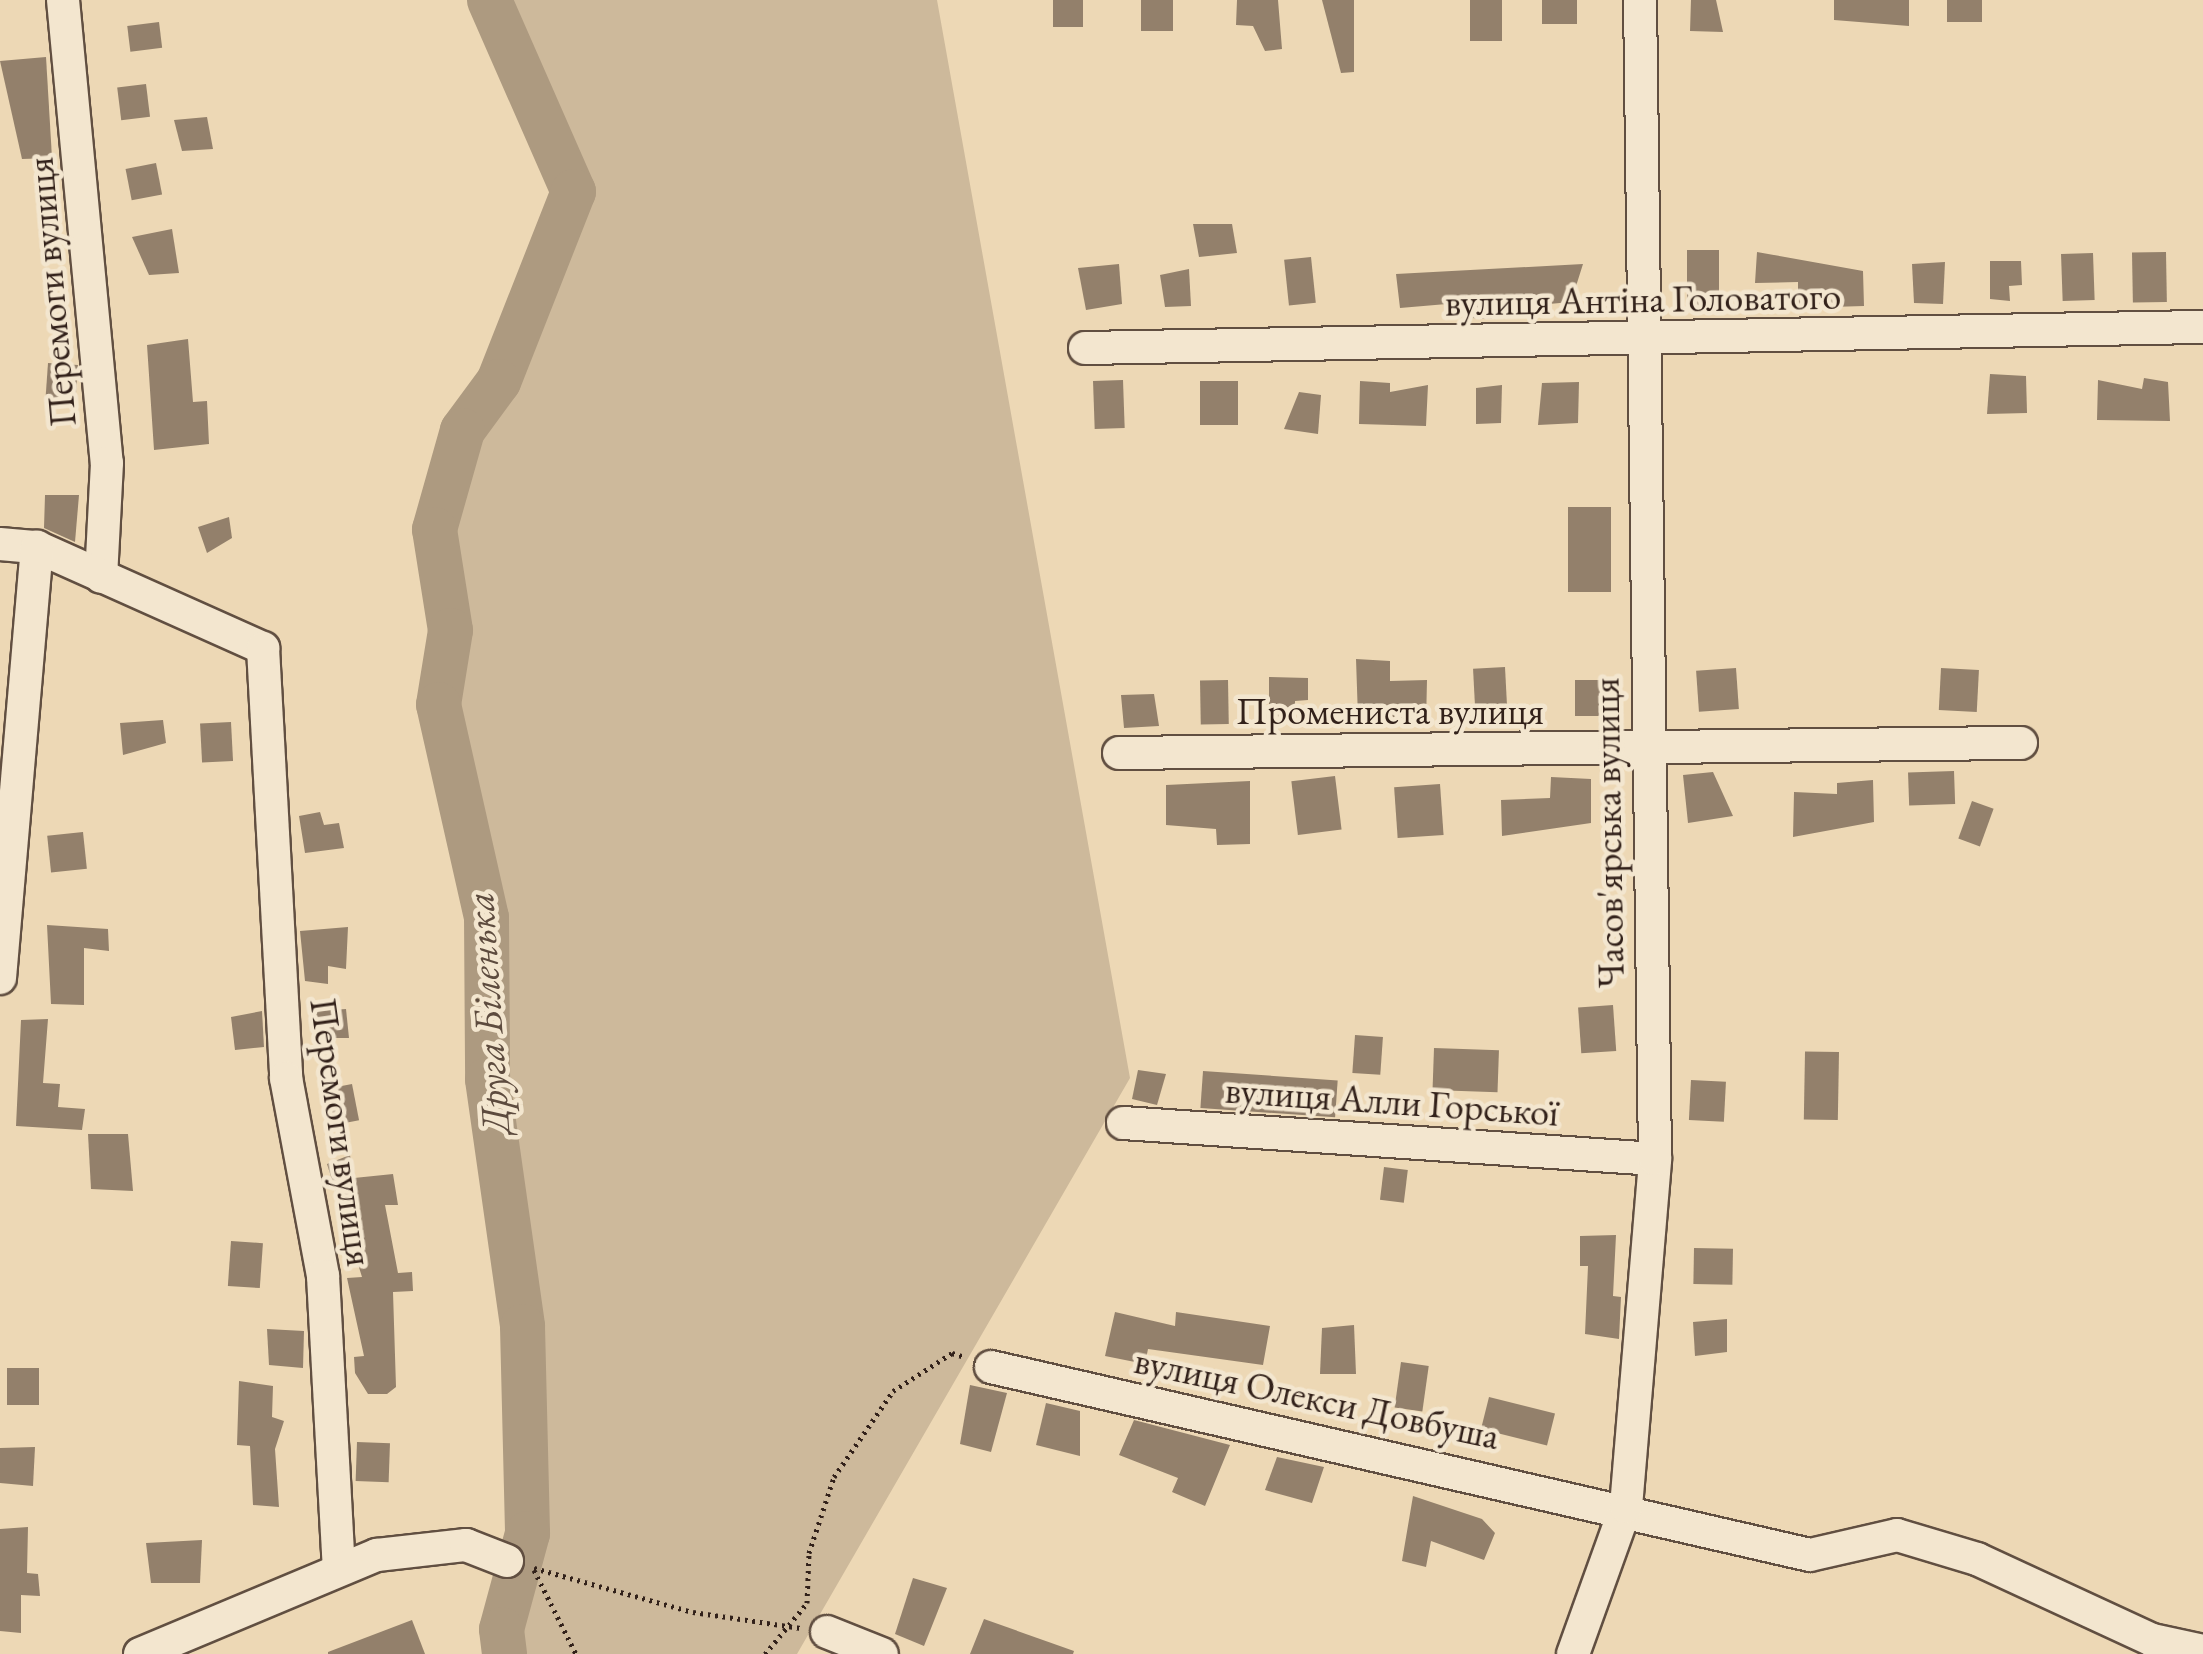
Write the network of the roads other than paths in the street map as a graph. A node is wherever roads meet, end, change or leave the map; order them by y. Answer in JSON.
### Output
{"nodes":[{"id":1,"x":63,"y":0,"type":"edge"},
{"id":2,"x":1640,"y":0,"type":"edge"},
{"id":3,"x":2203,"y":327,"type":"edge"},
{"id":4,"x":1646,"y":340,"type":"junction"},
{"id":5,"x":1085,"y":348,"type":"dead end"},
{"id":6,"x":0,"y":544,"type":"edge"},
{"id":7,"x":37,"y":547,"type":"junction"},
{"id":8,"x":102,"y":577,"type":"junction"},
{"id":9,"x":2021,"y":744,"type":"dead end"},
{"id":10,"x":1645,"y":748,"type":"junction"},
{"id":11,"x":1119,"y":753,"type":"dead end"},
{"id":12,"x":0,"y":978,"type":"edge"},
{"id":13,"x":1122,"y":1123,"type":"dead end"},
{"id":14,"x":1655,"y":1159,"type":"junction"},
{"id":15,"x":991,"y":1367,"type":"road end"},
{"id":16,"x":1626,"y":1507,"type":"junction"},
{"id":17,"x":507,"y":1562,"type":"dead end"},
{"id":18,"x":339,"y":1566,"type":"junction"},
{"id":19,"x":827,"y":1632,"type":"road end"},
{"id":20,"x":2203,"y":1651,"type":"edge"},
{"id":21,"x":140,"y":1654,"type":"edge"},
{"id":22,"x":882,"y":1654,"type":"edge"},
{"id":23,"x":1573,"y":1654,"type":"edge"}],
"edges":[{"from":1,"to":8,"type":"street","name":"Перемоги вулиця"},
{"from":2,"to":4,"type":"street","name":"Часов'ярська вулиця"},
{"from":3,"to":4,"type":"street","name":"вулиця Антіна Головатого"},
{"from":4,"to":5,"type":"street","name":"вулиця Антіна Головатого"},
{"from":4,"to":10,"type":"street","name":"Часов'ярська вулиця"},
{"from":6,"to":7,"type":"street"},
{"from":7,"to":8,"type":"street"},
{"from":7,"to":12,"type":"street"},
{"from":8,"to":18,"type":"street","name":"Перемоги вулиця"},
{"from":9,"to":10,"type":"street","name":"Промениста вулиця"},
{"from":10,"to":11,"type":"street","name":"Промениста вулиця"},
{"from":10,"to":14,"type":"street","name":"Часов'ярська вулиця"},
{"from":13,"to":14,"type":"street","name":"вулиця Алли Горської"},
{"from":14,"to":16,"type":"street","name":"Часов'ярська вулиця"},
{"from":15,"to":16,"type":"street","name":"вулиця Олекси Довбуша"},
{"from":16,"to":20,"type":"street","name":"вулиця Олекси Довбуша"},
{"from":16,"to":23,"type":"street","name":"Часов'ярська вулиця"},
{"from":17,"to":18,"type":"street"},
{"from":18,"to":21,"type":"street"},
{"from":19,"to":22,"type":"street"}]}
